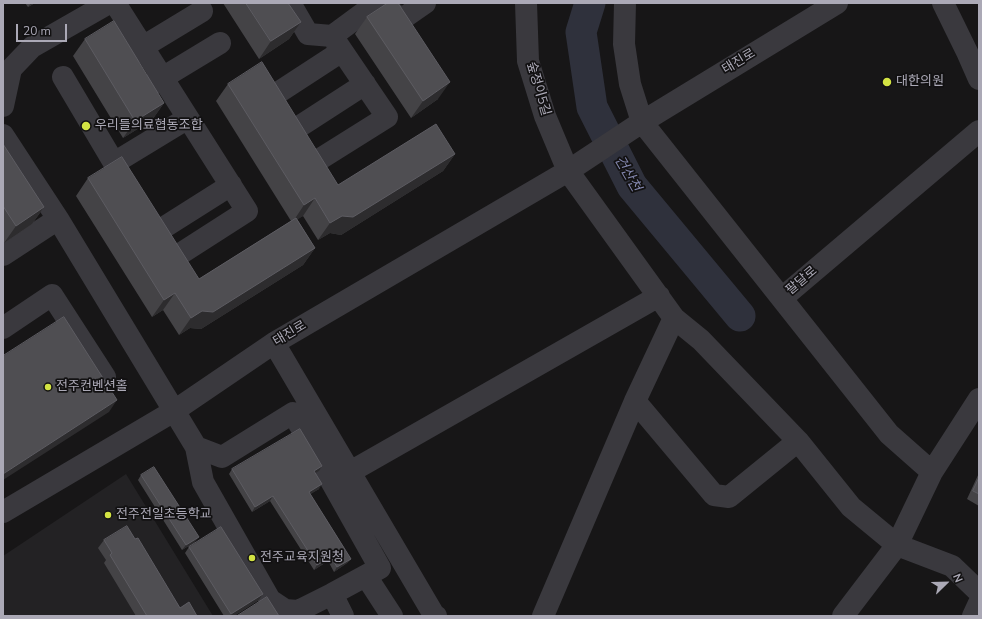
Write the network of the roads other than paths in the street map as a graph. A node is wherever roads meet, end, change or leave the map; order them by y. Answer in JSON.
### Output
{"nodes":[{"id":1,"x":109,"y":3,"type":"edge"},
{"id":2,"x":115,"y":3,"type":"edge"},
{"id":3,"x":378,"y":3,"type":"edge"},
{"id":4,"x":425,"y":3,"type":"edge"},
{"id":5,"x":526,"y":3,"type":"edge"},
{"id":6,"x":625,"y":3,"type":"edge"},
{"id":7,"x":837,"y":3,"type":"edge"},
{"id":8,"x":943,"y":3,"type":"edge"},
{"id":9,"x":295,"y":5,"type":"edge"},
{"id":10,"x":202,"y":10,"type":"dead end"},
{"id":11,"x":220,"y":43,"type":"dead end"},
{"id":12,"x":337,"y":43,"type":"junction"},
{"id":13,"x":143,"y":47,"type":"junction"},
{"id":14,"x":124,"y":59,"type":"edge"},
{"id":15,"x":63,"y":78,"type":"dead end"},
{"id":16,"x":163,"y":78,"type":"junction"},
{"id":17,"x":979,"y":79,"type":"edge"},
{"id":18,"x":365,"y":84,"type":"junction"},
{"id":19,"x":142,"y":90,"type":"edge"},
{"id":20,"x":276,"y":94,"type":"edge"},
{"id":21,"x":3,"y":103,"type":"edge"},
{"id":22,"x":188,"y":118,"type":"junction"},
{"id":23,"x":636,"y":126,"type":"junction"},
{"id":24,"x":297,"y":128,"type":"edge"},
{"id":25,"x":979,"y":131,"type":"edge"},
{"id":26,"x":3,"y":135,"type":"edge"},
{"id":27,"x":320,"y":159,"type":"edge"},
{"id":28,"x":575,"y":166,"type":"junction"},
{"id":29,"x":230,"y":185,"type":"junction"},
{"id":30,"x":58,"y":219,"type":"junction"},
{"id":31,"x":164,"y":228,"type":"edge"},
{"id":32,"x":180,"y":254,"type":"edge"},
{"id":33,"x":3,"y":255,"type":"edge"},
{"id":34,"x":659,"y":296,"type":"junction"},
{"id":35,"x":782,"y":298,"type":"junction"},
{"id":36,"x":674,"y":318,"type":"junction"},
{"id":37,"x":3,"y":328,"type":"edge"},
{"id":38,"x":274,"y":343,"type":"junction"},
{"id":39,"x":105,"y":377,"type":"dead end"},
{"id":40,"x":979,"y":399,"type":"edge"},
{"id":41,"x":635,"y":401,"type":"junction"},
{"id":42,"x":174,"y":411,"type":"junction"},
{"id":43,"x":798,"y":441,"type":"junction"},
{"id":44,"x":196,"y":447,"type":"junction"},
{"id":45,"x":350,"y":472,"type":"junction"},
{"id":46,"x":932,"y":472,"type":"junction"},
{"id":47,"x":3,"y":512,"type":"edge"},
{"id":48,"x":897,"y":545,"type":"junction"},
{"id":49,"x":366,"y":576,"type":"junction"},
{"id":50,"x":979,"y":592,"type":"edge"},
{"id":51,"x":332,"y":594,"type":"junction"},
{"id":52,"x":979,"y":603,"type":"edge"},
{"id":53,"x":548,"y":612,"type":"edge"},
{"id":54,"x":343,"y":616,"type":"edge"},
{"id":55,"x":392,"y":616,"type":"edge"},
{"id":56,"x":436,"y":616,"type":"edge"},
{"id":57,"x":843,"y":616,"type":"edge"},
{"id":58,"x":973,"y":616,"type":"edge"}],
"edges":[{"from":1,"to":21,"type":"street"},
{"from":2,"to":13,"type":"street"},
{"from":3,"to":4,"type":"street"},
{"from":3,"to":12,"type":"street"},
{"from":5,"to":28,"type":"street","name":"숲정이5길"},
{"from":6,"to":23,"type":"street"},
{"from":7,"to":23,"type":"street","name":"태진로"},
{"from":8,"to":17,"type":"street"},
{"from":9,"to":12,"type":"street"},
{"from":10,"to":13,"type":"street"},
{"from":11,"to":16,"type":"street"},
{"from":12,"to":18,"type":"street"},
{"from":12,"to":20,"type":"street"},
{"from":13,"to":14,"type":"street"},
{"from":13,"to":16,"type":"street"},
{"from":15,"to":22,"type":"street"},
{"from":16,"to":19,"type":"street"},
{"from":16,"to":22,"type":"street"},
{"from":18,"to":24,"type":"street"},
{"from":18,"to":27,"type":"street"},
{"from":22,"to":29,"type":"street"},
{"from":23,"to":28,"type":"street","name":"태진로"},
{"from":23,"to":35,"type":"street"},
{"from":25,"to":35,"type":"street","name":"팔달로"},
{"from":26,"to":30,"type":"street"},
{"from":28,"to":34,"type":"street","name":"숲정이5길"},
{"from":28,"to":38,"type":"street","name":"태진로"},
{"from":29,"to":31,"type":"street"},
{"from":29,"to":32,"type":"street"},
{"from":30,"to":33,"type":"street"},
{"from":30,"to":42,"type":"street"},
{"from":34,"to":36,"type":"street","name":"숲정이5길"},
{"from":34,"to":45,"type":"street"},
{"from":35,"to":46,"type":"street","name":"팔달로"},
{"from":36,"to":41,"type":"street"},
{"from":36,"to":43,"type":"street","name":"숲정이5길"},
{"from":37,"to":39,"type":"street"},
{"from":38,"to":42,"type":"street","name":"태진로"},
{"from":38,"to":45,"type":"street"},
{"from":40,"to":46,"type":"street"},
{"from":41,"to":43,"type":"street"},
{"from":41,"to":53,"type":"street"},
{"from":42,"to":44,"type":"street"},
{"from":42,"to":47,"type":"street","name":"태진로"},
{"from":43,"to":48,"type":"street","name":"숲정이5길"},
{"from":44,"to":49,"type":"street"},
{"from":44,"to":51,"type":"street"},
{"from":45,"to":56,"type":"street"},
{"from":46,"to":48,"type":"street"},
{"from":48,"to":50,"type":"street","name":"숲정이5길"},
{"from":48,"to":57,"type":"street"},
{"from":49,"to":51,"type":"street"},
{"from":49,"to":55,"type":"street"},
{"from":51,"to":54,"type":"street"},
{"from":52,"to":58,"type":"street"}]}
